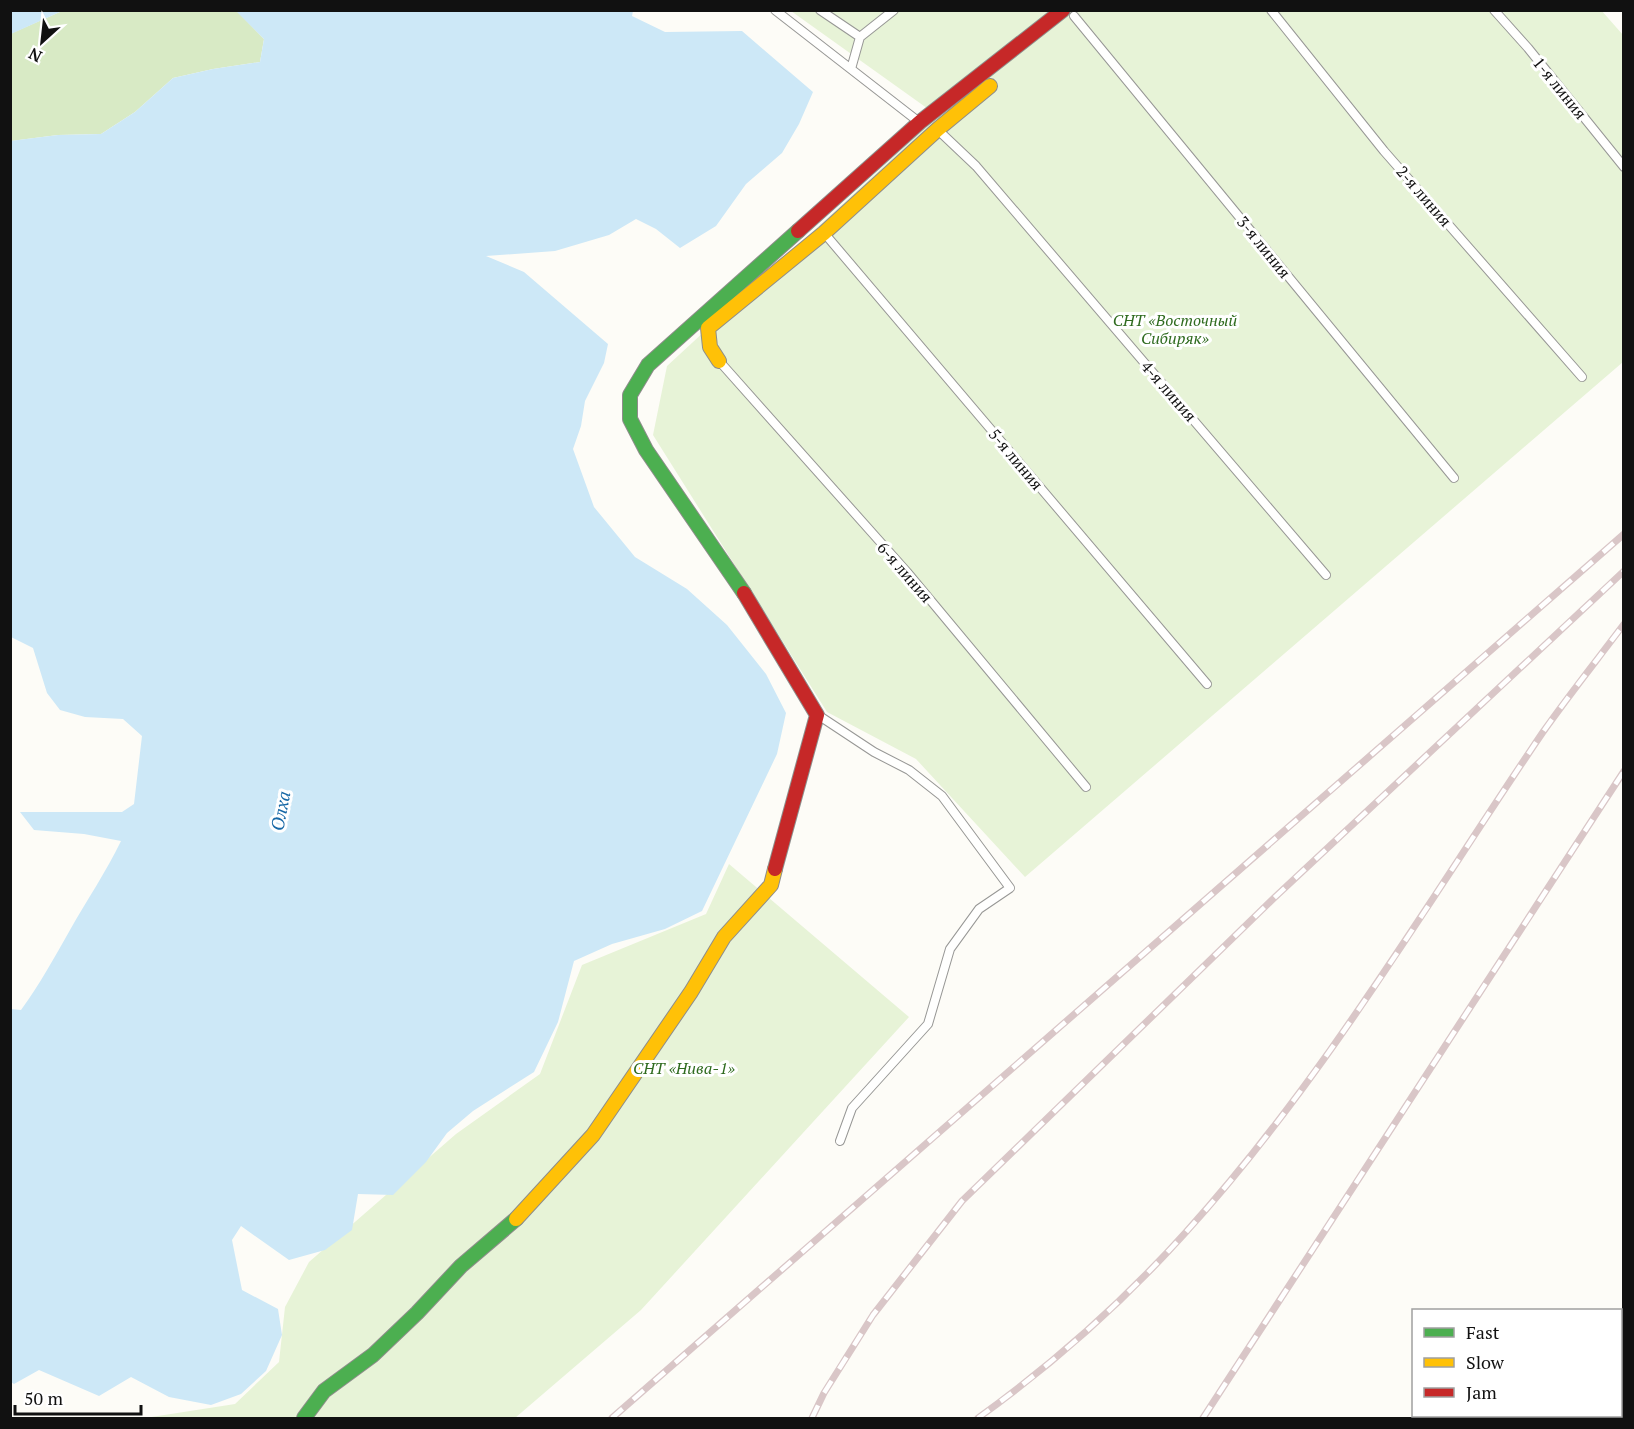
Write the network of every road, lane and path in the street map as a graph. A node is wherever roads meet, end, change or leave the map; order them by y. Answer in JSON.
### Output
{"nodes":[{"id":1,"x":775,"y":10,"type":"edge"},
{"id":2,"x":820,"y":10,"type":"edge"},
{"id":3,"x":894,"y":10,"type":"edge"},
{"id":4,"x":1271,"y":10,"type":"edge"},
{"id":5,"x":1494,"y":10,"type":"edge"},
{"id":6,"x":1073,"y":12,"type":"edge"},
{"id":7,"x":860,"y":38,"type":"junction"},
{"id":8,"x":1020,"y":61,"type":"dead end"},
{"id":9,"x":851,"y":69,"type":"junction"},
{"id":10,"x":1002,"y":76,"type":"dead end"},
{"id":11,"x":920,"y":122,"type":"junction"},
{"id":12,"x":938,"y":129,"type":"junction"},
{"id":13,"x":1623,"y":167,"type":"edge"},
{"id":14,"x":824,"y":233,"type":"junction"},
{"id":15,"x":719,"y":361,"type":"joint"},
{"id":16,"x":1582,"y":378,"type":"dead end"},
{"id":17,"x":1454,"y":478,"type":"dead end"},
{"id":18,"x":1326,"y":575,"type":"dead end"},
{"id":19,"x":1207,"y":684,"type":"dead end"},
{"id":20,"x":817,"y":715,"type":"junction"},
{"id":21,"x":1086,"y":787,"type":"dead end"},
{"id":22,"x":840,"y":1141,"type":"dead end"},
{"id":23,"x":304,"y":1419,"type":"edge"}],
"edges":[{"from":1,"to":9,"type":"lane"},
{"from":2,"to":7,"type":"lane"},
{"from":3,"to":7,"type":"lane"},
{"from":4,"to":16,"type":"lane","name":"2-я линия"},
{"from":5,"to":13,"type":"lane","name":"1-я линия"},
{"from":6,"to":8,"type":"street"},
{"from":6,"to":11,"type":"street"},
{"from":6,"to":17,"type":"lane","name":"3-я линия"},
{"from":7,"to":9,"type":"lane"},
{"from":9,"to":11,"type":"lane"},
{"from":10,"to":12,"type":"street"},
{"from":11,"to":20,"type":"street"},
{"from":12,"to":14,"type":"street"},
{"from":12,"to":18,"type":"lane","name":"4-я линия"},
{"from":14,"to":15,"type":"street"},
{"from":14,"to":19,"type":"lane","name":"5-я линия"},
{"from":15,"to":21,"type":"lane","name":"6-я линия"},
{"from":20,"to":22,"type":"lane"},
{"from":20,"to":23,"type":"street"}]}
